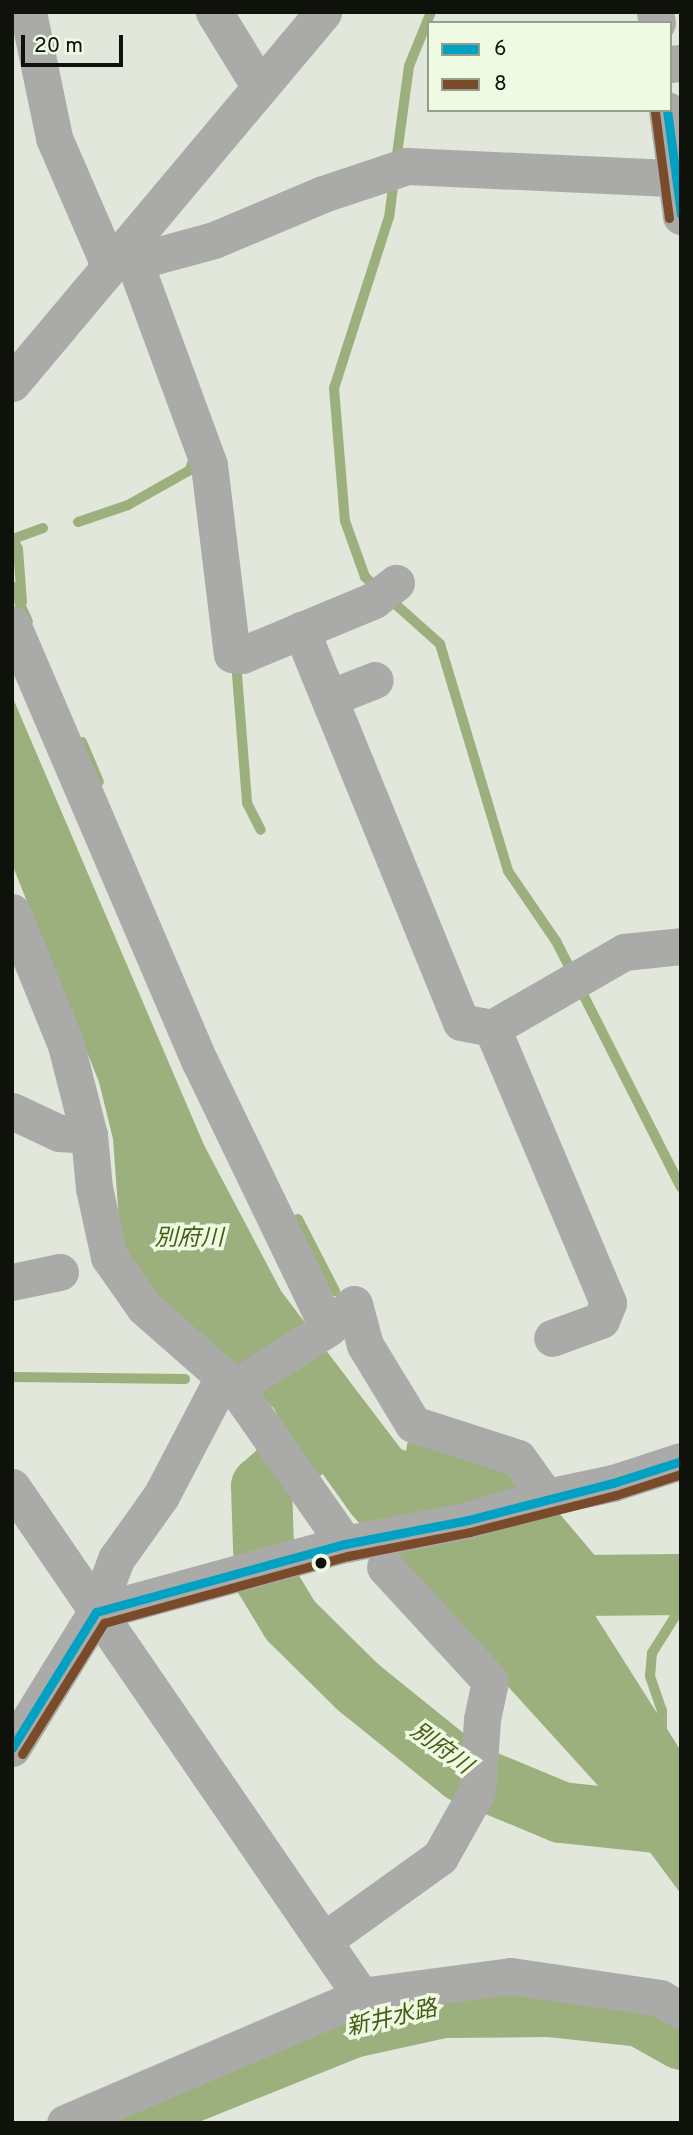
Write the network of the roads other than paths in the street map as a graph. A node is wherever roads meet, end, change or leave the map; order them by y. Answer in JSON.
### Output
{"nodes":[{"id":1,"x":28,"y":12,"type":"edge"},
{"id":2,"x":214,"y":12,"type":"edge"},
{"id":3,"x":323,"y":12,"type":"edge"},
{"id":4,"x":260,"y":87,"type":"junction"},
{"id":5,"x":667,"y":112,"type":"edge"},
{"id":6,"x":676,"y":178,"type":"junction"},
{"id":7,"x":681,"y":216,"type":"edge"},
{"id":8,"x":122,"y":256,"type":"junction"},
{"id":9,"x":12,"y":383,"type":"edge"},
{"id":10,"x":396,"y":583,"type":"dead end"},
{"id":11,"x":12,"y":624,"type":"edge"},
{"id":12,"x":301,"y":630,"type":"junction"},
{"id":13,"x":375,"y":680,"type":"dead end"},
{"id":14,"x":329,"y":698,"type":"junction"},
{"id":15,"x":12,"y":912,"type":"edge"},
{"id":16,"x":681,"y":946,"type":"edge"},
{"id":17,"x":492,"y":1028,"type":"junction"},
{"id":18,"x":12,"y":1111,"type":"edge"},
{"id":19,"x":89,"y":1135,"type":"junction"},
{"id":20,"x":60,"y":1272,"type":"dead end"},
{"id":21,"x":12,"y":1282,"type":"edge"},
{"id":22,"x":328,"y":1328,"type":"junction"},
{"id":23,"x":552,"y":1338,"type":"dead end"},
{"id":24,"x":235,"y":1387,"type":"junction"},
{"id":25,"x":681,"y":1461,"type":"edge"},
{"id":26,"x":12,"y":1487,"type":"edge"},
{"id":27,"x":546,"y":1497,"type":"junction"},
{"id":28,"x":345,"y":1544,"type":"junction"},
{"id":29,"x":385,"y":1567,"type":"dead end"},
{"id":30,"x":96,"y":1612,"type":"junction"},
{"id":31,"x":12,"y":1748,"type":"edge"},
{"id":32,"x":323,"y":1941,"type":"junction"},
{"id":33,"x":361,"y":1996,"type":"junction"},
{"id":34,"x":681,"y":2010,"type":"edge"},
{"id":35,"x":65,"y":2123,"type":"edge"}],
"edges":[{"from":1,"to":8,"type":"street"},
{"from":2,"to":4,"type":"street"},
{"from":3,"to":4,"type":"street"},
{"from":4,"to":8,"type":"street"},
{"from":5,"to":6,"type":"street"},
{"from":6,"to":7,"type":"street"},
{"from":6,"to":8,"type":"street"},
{"from":8,"to":9,"type":"street"},
{"from":8,"to":12,"type":"street"},
{"from":10,"to":12,"type":"street"},
{"from":11,"to":22,"type":"street"},
{"from":12,"to":14,"type":"street"},
{"from":13,"to":14,"type":"street"},
{"from":14,"to":17,"type":"street"},
{"from":15,"to":19,"type":"street"},
{"from":16,"to":17,"type":"street"},
{"from":17,"to":23,"type":"street"},
{"from":18,"to":19,"type":"street"},
{"from":19,"to":24,"type":"street"},
{"from":20,"to":21,"type":"street"},
{"from":22,"to":24,"type":"street"},
{"from":22,"to":27,"type":"street"},
{"from":24,"to":28,"type":"street"},
{"from":24,"to":30,"type":"street"},
{"from":25,"to":27,"type":"street"},
{"from":26,"to":30,"type":"street"},
{"from":27,"to":28,"type":"street"},
{"from":28,"to":30,"type":"street"},
{"from":29,"to":32,"type":"street"},
{"from":30,"to":31,"type":"street"},
{"from":30,"to":32,"type":"street"},
{"from":32,"to":33,"type":"street"},
{"from":33,"to":34,"type":"street"},
{"from":33,"to":35,"type":"street"}]}
